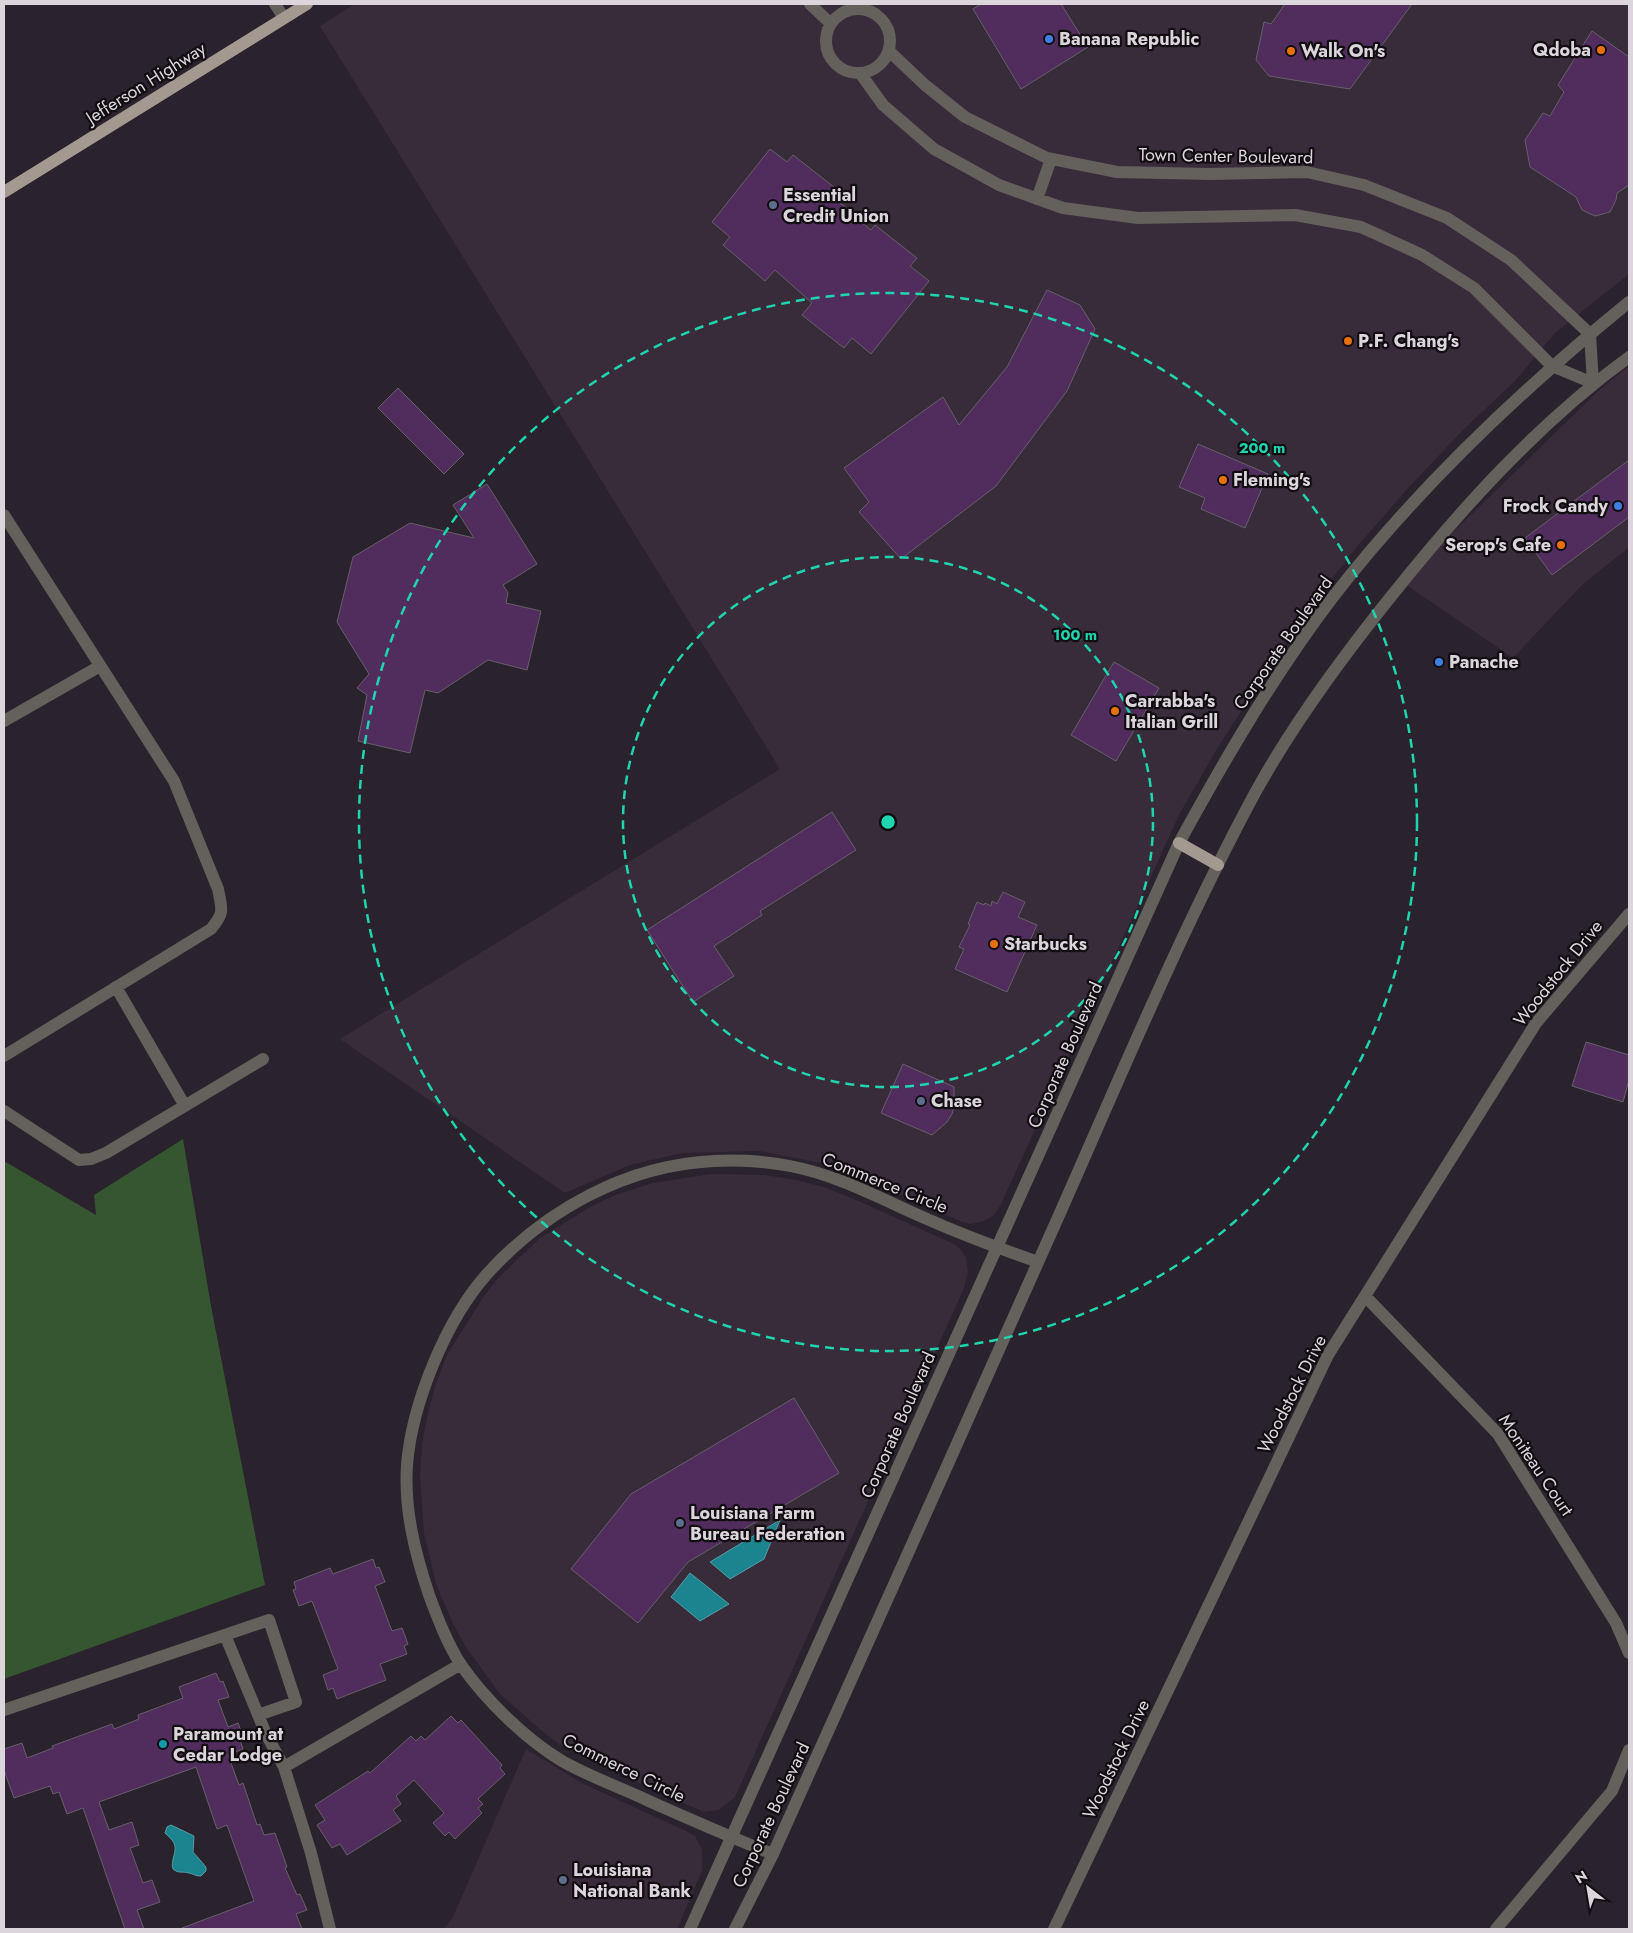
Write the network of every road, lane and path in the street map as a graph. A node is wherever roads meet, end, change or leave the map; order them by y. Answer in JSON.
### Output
{"nodes":[{"id":1,"x":275,"y":4,"type":"edge"},
{"id":2,"x":307,"y":4,"type":"edge"},
{"id":3,"x":810,"y":4,"type":"edge"},
{"id":4,"x":855,"y":6,"type":"edge"},
{"id":5,"x":284,"y":18,"type":"junction"},
{"id":6,"x":831,"y":24,"type":"junction"},
{"id":7,"x":889,"y":51,"type":"junction"},
{"id":8,"x":860,"y":73,"type":"junction"},
{"id":9,"x":1050,"y":159,"type":"junction"},
{"id":10,"x":4,"y":192,"type":"edge"},
{"id":11,"x":1037,"y":199,"type":"junction"},
{"id":12,"x":1629,"y":302,"type":"edge"},
{"id":13,"x":1590,"y":334,"type":"junction"},
{"id":14,"x":1629,"y":357,"type":"edge"},
{"id":15,"x":1552,"y":366,"type":"junction"},
{"id":16,"x":1593,"y":383,"type":"junction"},
{"id":17,"x":4,"y":515,"type":"edge"},
{"id":18,"x":100,"y":666,"type":"junction"},
{"id":19,"x":4,"y":722,"type":"edge"},
{"id":20,"x":1179,"y":843,"type":"junction"},
{"id":21,"x":1218,"y":865,"type":"junction"},
{"id":22,"x":1629,"y":914,"type":"edge"},
{"id":23,"x":116,"y":987,"type":"junction"},
{"id":24,"x":4,"y":1056,"type":"edge"},
{"id":25,"x":263,"y":1059,"type":"dead end"},
{"id":26,"x":185,"y":1106,"type":"junction"},
{"id":27,"x":4,"y":1110,"type":"edge"},
{"id":28,"x":997,"y":1248,"type":"junction"},
{"id":29,"x":1038,"y":1262,"type":"junction"},
{"id":30,"x":1366,"y":1296,"type":"junction"},
{"id":31,"x":225,"y":1635,"type":"junction"},
{"id":32,"x":1629,"y":1653,"type":"edge"},
{"id":33,"x":461,"y":1664,"type":"junction"},
{"id":34,"x":4,"y":1710,"type":"edge"},
{"id":35,"x":258,"y":1715,"type":"junction"},
{"id":36,"x":1629,"y":1750,"type":"edge"},
{"id":37,"x":284,"y":1767,"type":"junction"},
{"id":38,"x":731,"y":1838,"type":"junction"},
{"id":39,"x":774,"y":1854,"type":"junction"},
{"id":40,"x":330,"y":1929,"type":"edge"},
{"id":41,"x":690,"y":1929,"type":"edge"},
{"id":42,"x":735,"y":1929,"type":"edge"},
{"id":43,"x":1054,"y":1929,"type":"edge"},
{"id":44,"x":1496,"y":1929,"type":"edge"}],
"edges":[{"from":1,"to":5,"type":"street"},
{"from":2,"to":5,"type":"main road","name":"Jefferson Highway"},
{"from":3,"to":6,"type":"street"},
{"from":4,"to":6,"type":"street"},
{"from":4,"to":7,"type":"street"},
{"from":5,"to":10,"type":"main road","name":"Jefferson Highway"},
{"from":6,"to":8,"type":"street"},
{"from":7,"to":8,"type":"street"},
{"from":7,"to":9,"type":"street","name":"Town Center Boulevard"},
{"from":8,"to":11,"type":"street"},
{"from":9,"to":11,"type":"street"},
{"from":9,"to":13,"type":"street","name":"Town Center Boulevard"},
{"from":11,"to":15,"type":"street"},
{"from":12,"to":13,"type":"street","name":"Corporate Boulevard"},
{"from":13,"to":15,"type":"street","name":"Corporate Boulevard"},
{"from":13,"to":16,"type":"street"},
{"from":14,"to":16,"type":"street","name":"Corporate Boulevard"},
{"from":15,"to":16,"type":"street"},
{"from":15,"to":20,"type":"street","name":"Corporate Boulevard"},
{"from":16,"to":21,"type":"street","name":"Corporate Boulevard"},
{"from":17,"to":18,"type":"street"},
{"from":18,"to":19,"type":"street"},
{"from":18,"to":23,"type":"street"},
{"from":20,"to":21,"type":"main road"},
{"from":20,"to":28,"type":"street","name":"Corporate Boulevard"},
{"from":21,"to":29,"type":"street","name":"Corporate Boulevard"},
{"from":22,"to":30,"type":"street","name":"Woodstock Drive"},
{"from":23,"to":24,"type":"street"},
{"from":23,"to":26,"type":"street"},
{"from":25,"to":26,"type":"street"},
{"from":26,"to":27,"type":"street"},
{"from":28,"to":29,"type":"street","name":"Commerce Circle"},
{"from":28,"to":33,"type":"street","name":"Commerce Circle"},
{"from":28,"to":38,"type":"street","name":"Corporate Boulevard"},
{"from":29,"to":39,"type":"street","name":"Corporate Boulevard"},
{"from":30,"to":32,"type":"street","name":"Moniteau Court"},
{"from":30,"to":43,"type":"street","name":"Woodstock Drive"},
{"from":31,"to":34,"type":"street"},
{"from":31,"to":35,"type":"street"},
{"from":31,"to":35,"type":"street"},
{"from":33,"to":37,"type":"street"},
{"from":33,"to":38,"type":"street","name":"Commerce Circle"},
{"from":35,"to":37,"type":"street"},
{"from":36,"to":44,"type":"street"},
{"from":37,"to":40,"type":"street"},
{"from":38,"to":39,"type":"street","name":"Commerce Circle"},
{"from":38,"to":41,"type":"street","name":"Corporate Boulevard"},
{"from":39,"to":42,"type":"street","name":"Corporate Boulevard"}]}
